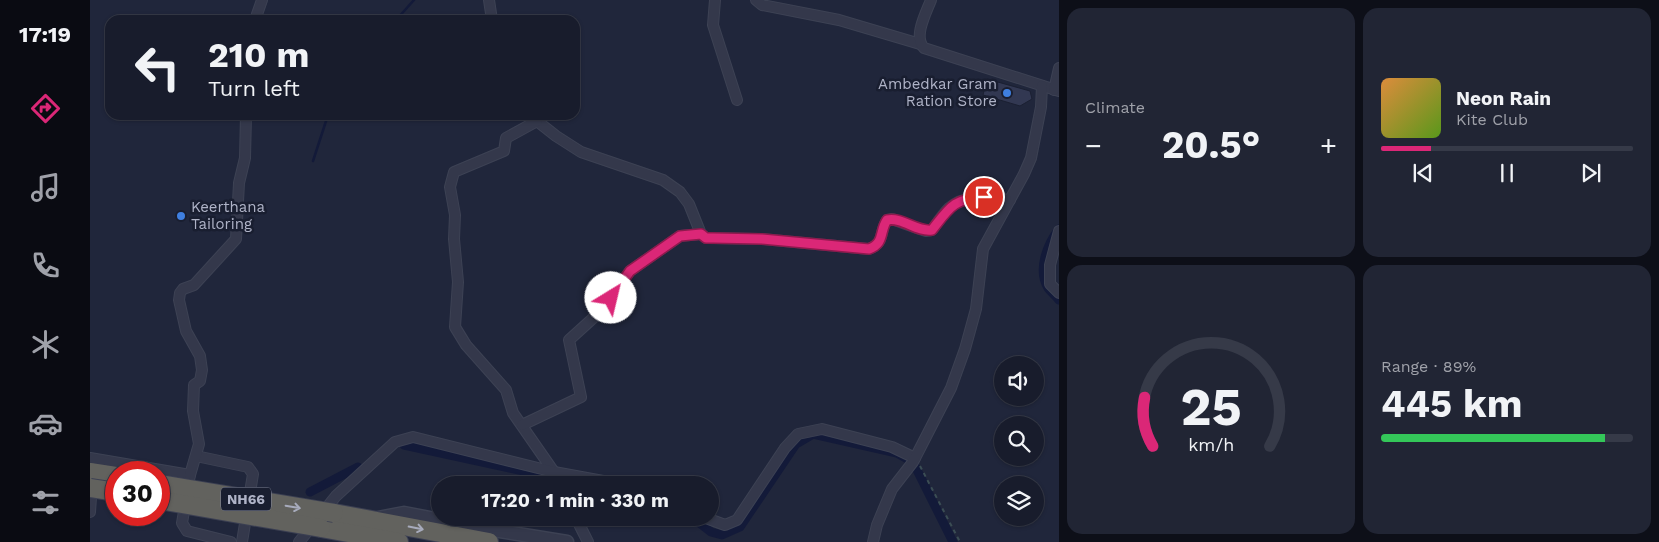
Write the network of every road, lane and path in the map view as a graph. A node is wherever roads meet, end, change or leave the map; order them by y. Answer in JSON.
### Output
{"nodes":[{"id":1,"x":262,"y":0,"type":"edge"},
{"id":2,"x":489,"y":0,"type":"edge"},
{"id":3,"x":715,"y":0,"type":"edge"},
{"id":4,"x":756,"y":0,"type":"edge"},
{"id":5,"x":931,"y":0,"type":"edge"},
{"id":6,"x":258,"y":15,"type":"edge"},
{"id":7,"x":491,"y":15,"type":"edge"},
{"id":8,"x":920,"y":44,"type":"junction"},
{"id":9,"x":1059,"y":68,"type":"edge"},
{"id":10,"x":1042,"y":86,"type":"junction"},
{"id":11,"x":1056,"y":90,"type":"edge"},
{"id":12,"x":737,"y":100,"type":"dead end"},
{"id":13,"x":246,"y":120,"type":"edge"},
{"id":14,"x":532,"y":120,"type":"edge"},
{"id":15,"x":537,"y":120,"type":"edge"},
{"id":16,"x":1010,"y":200,"type":"junction"},
{"id":17,"x":701,"y":234,"type":"junction"},
{"id":18,"x":1058,"y":235,"type":"edge"},
{"id":19,"x":1059,"y":294,"type":"edge"},
{"id":20,"x":522,"y":425,"type":"junction"},
{"id":21,"x":196,"y":456,"type":"junction"},
{"id":22,"x":90,"y":458,"type":"edge"},
{"id":23,"x":915,"y":458,"type":"junction"},
{"id":24,"x":90,"y":472,"type":"edge"},
{"id":25,"x":554,"y":472,"type":"junction"},
{"id":26,"x":105,"y":474,"type":"edge"},
{"id":27,"x":190,"y":475,"type":"junction"},
{"id":28,"x":556,"y":476,"type":"edge"},
{"id":29,"x":576,"y":476,"type":"edge"},
{"id":30,"x":170,"y":486,"type":"edge"},
{"id":31,"x":90,"y":488,"type":"edge"},
{"id":32,"x":105,"y":490,"type":"edge"},
{"id":33,"x":170,"y":502,"type":"edge"},
{"id":34,"x":90,"y":512,"type":"edge"},
{"id":35,"x":371,"y":520,"type":"junction"},
{"id":36,"x":719,"y":523,"type":"edge"},
{"id":37,"x":580,"y":526,"type":"edge"},
{"id":38,"x":321,"y":528,"type":"junction"},
{"id":39,"x":231,"y":542,"type":"edge"},
{"id":40,"x":242,"y":542,"type":"edge"},
{"id":41,"x":299,"y":542,"type":"edge"},
{"id":42,"x":357,"y":542,"type":"edge"},
{"id":43,"x":399,"y":542,"type":"edge"},
{"id":44,"x":489,"y":542,"type":"edge"},
{"id":45,"x":567,"y":542,"type":"edge"},
{"id":46,"x":588,"y":542,"type":"edge"},
{"id":47,"x":873,"y":542,"type":"edge"},
{"id":48,"x":960,"y":542,"type":"edge"}],
"edges":[{"from":1,"to":6,"type":"street"},
{"from":2,"to":7,"type":"street"},
{"from":3,"to":12,"type":"street"},
{"from":4,"to":8,"type":"street"},
{"from":5,"to":8,"type":"street"},
{"from":8,"to":10,"type":"street"},
{"from":9,"to":11,"type":"street"},
{"from":10,"to":11,"type":"street"},
{"from":10,"to":16,"type":"street"},
{"from":13,"to":21,"type":"street"},
{"from":14,"to":20,"type":"street"},
{"from":15,"to":17,"type":"street"},
{"from":16,"to":17,"type":"street"},
{"from":16,"to":23,"type":"street"},
{"from":17,"to":20,"type":"street"},
{"from":18,"to":19,"type":"street"},
{"from":20,"to":25,"type":"street"},
{"from":21,"to":27,"type":"street"},
{"from":21,"to":40,"type":"street"},
{"from":22,"to":27,"type":"street"},
{"from":23,"to":36,"type":"street"},
{"from":23,"to":47,"type":"street"},
{"from":23,"to":48,"type":"path"},
{"from":24,"to":26,"type":"highway"},
{"from":24,"to":34,"type":"street"},
{"from":25,"to":28,"type":"street"},
{"from":25,"to":29,"type":"street"},
{"from":25,"to":41,"type":"street"},
{"from":27,"to":39,"type":"street"},
{"from":30,"to":35,"type":"highway","number":"NH66","one_way":true,"bridge":true},
{"from":31,"to":32,"type":"highway","bridge":true},
{"from":33,"to":38,"type":"highway","number":"NH66","bridge":true},
{"from":35,"to":44,"type":"highway","number":"NH66","one_way":true},
{"from":35,"to":45,"type":"street"},
{"from":37,"to":46,"type":"street"},
{"from":38,"to":42,"type":"street"},
{"from":38,"to":43,"type":"highway","number":"NH66"}]}
